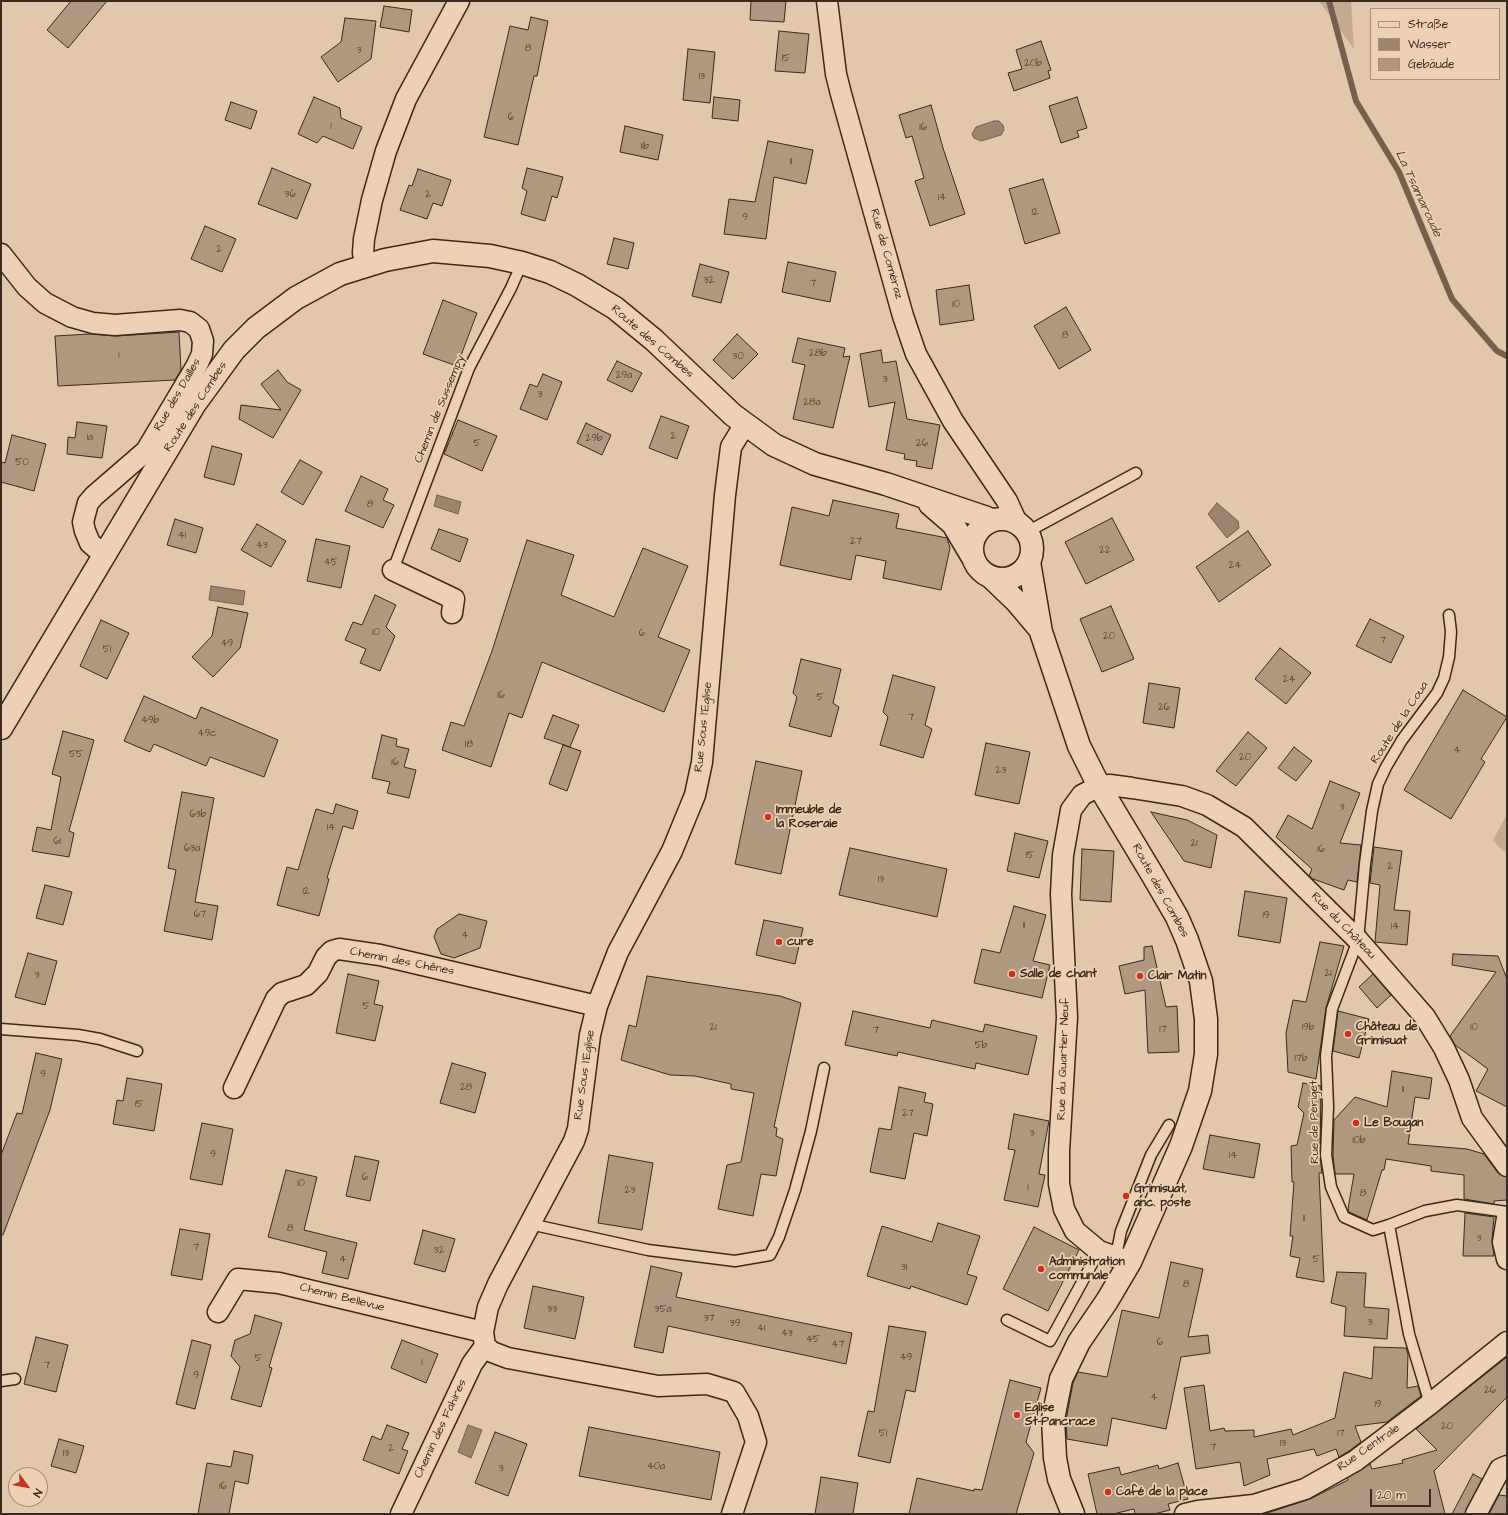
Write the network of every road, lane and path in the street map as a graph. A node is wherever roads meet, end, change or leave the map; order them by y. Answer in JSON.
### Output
{"nodes":[{"id":1,"x":459,"y":1,"type":"edge"},
{"id":2,"x":827,"y":1,"type":"edge"},
{"id":3,"x":1,"y":254,"type":"edge"},
{"id":4,"x":522,"y":263,"type":"junction"},
{"id":5,"x":366,"y":265,"type":"junction"},
{"id":6,"x":745,"y":424,"type":"junction"},
{"id":7,"x":1136,"y":473,"type":"dead end"},
{"id":8,"x":996,"y":486,"type":"junction"},
{"id":9,"x":921,"y":497,"type":"junction"},
{"id":10,"x":988,"y":520,"type":"junction"},
{"id":11,"x":1022,"y":528,"type":"junction"},
{"id":12,"x":104,"y":555,"type":"junction"},
{"id":13,"x":972,"y":556,"type":"junction"},
{"id":14,"x":1029,"y":562,"type":"junction"},
{"id":15,"x":393,"y":570,"type":"joint"},
{"id":16,"x":992,"y":578,"type":"junction"},
{"id":17,"x":452,"y":613,"type":"dead end"},
{"id":18,"x":1449,"y":615,"type":"dead end"},
{"id":19,"x":1041,"y":632,"type":"junction"},
{"id":20,"x":1,"y":728,"type":"edge"},
{"id":21,"x":1099,"y":786,"type":"junction"},
{"id":22,"x":1358,"y":940,"type":"junction"},
{"id":23,"x":597,"y":1006,"type":"junction"},
{"id":24,"x":1,"y":1029,"type":"edge"},
{"id":25,"x":137,"y":1052,"type":"dead end"},
{"id":26,"x":824,"y":1068,"type":"dead end"},
{"id":27,"x":234,"y":1088,"type":"dead end"},
{"id":28,"x":1169,"y":1125,"type":"dead end"},
{"id":29,"x":1507,"y":1166,"type":"edge"},
{"id":30,"x":1507,"y":1212,"type":"edge"},
{"id":31,"x":1507,"y":1218,"type":"edge"},
{"id":32,"x":530,"y":1224,"type":"junction"},
{"id":33,"x":1389,"y":1224,"type":"junction"},
{"id":34,"x":1115,"y":1256,"type":"junction"},
{"id":35,"x":1507,"y":1259,"type":"edge"},
{"id":36,"x":218,"y":1312,"type":"dead end"},
{"id":37,"x":1007,"y":1320,"type":"dead end"},
{"id":38,"x":484,"y":1339,"type":"junction"},
{"id":39,"x":1507,"y":1342,"type":"edge"},
{"id":40,"x":15,"y":1379,"type":"dead end"},
{"id":41,"x":1,"y":1381,"type":"edge"},
{"id":42,"x":1430,"y":1404,"type":"junction"},
{"id":43,"x":1507,"y":1466,"type":"edge"},
{"id":44,"x":401,"y":1514,"type":"edge"},
{"id":45,"x":732,"y":1514,"type":"edge"},
{"id":46,"x":1073,"y":1514,"type":"edge"},
{"id":47,"x":1185,"y":1514,"type":"edge"},
{"id":48,"x":1476,"y":1514,"type":"edge"}],
"edges":[{"from":1,"to":5,"type":"street"},
{"from":2,"to":8,"type":"street","name":"Rue de Coméraz"},
{"from":3,"to":12,"type":"street","name":"Rue des Dailles"},
{"from":4,"to":5,"type":"street","name":"Route des Combes"},
{"from":4,"to":6,"type":"street","name":"Route des Combes"},
{"from":4,"to":15,"type":"lane","name":"Chemin de Sussempy"},
{"from":5,"to":12,"type":"street","name":"Route des Combes"},
{"from":6,"to":9,"type":"street","name":"Route des Combes"},
{"from":6,"to":23,"type":"street","name":"Rue Sous l'Eglise"},
{"from":7,"to":11,"type":"lane"},
{"from":8,"to":10,"type":"street"},
{"from":8,"to":11,"type":"street","name":"Rue de Coméraz"},
{"from":9,"to":10,"type":"street","name":"Route des Combes"},
{"from":9,"to":13,"type":"street","name":"Route des Combes"},
{"from":10,"to":11,"type":"street","name":"Route des Combes"},
{"from":10,"to":13,"type":"street"},
{"from":11,"to":14,"type":"street","name":"Route des Combes"},
{"from":12,"to":20,"type":"street","name":"Route des Combes"},
{"from":13,"to":16,"type":"street","name":"Route des Combes"},
{"from":14,"to":16,"type":"street"},
{"from":14,"to":19,"type":"street","name":"Route des Combes"},
{"from":15,"to":17,"type":"street"},
{"from":16,"to":19,"type":"street","name":"Route des Combes"},
{"from":18,"to":22,"type":"lane","name":"Route de la Coua"},
{"from":19,"to":21,"type":"street","name":"Route des Combes"},
{"from":21,"to":22,"type":"street","name":"Rue du Château"},
{"from":21,"to":34,"type":"street","name":"Rue du Quartier Neuf"},
{"from":21,"to":34,"type":"street","name":"Route des Combes"},
{"from":22,"to":29,"type":"street","name":"Rue du Château"},
{"from":22,"to":33,"type":"lane","name":"Rue de Périget"},
{"from":23,"to":27,"type":"street","name":"Chemin des Chênes"},
{"from":23,"to":32,"type":"street","name":"Rue Sous l'Eglise"},
{"from":24,"to":25,"type":"lane"},
{"from":26,"to":32,"type":"lane"},
{"from":28,"to":34,"type":"lane"},
{"from":30,"to":33,"type":"lane","name":"Rue de Périget"},
{"from":31,"to":35,"type":"street"},
{"from":32,"to":38,"type":"street","name":"Rue Sous l'Eglise"},
{"from":33,"to":42,"type":"lane"},
{"from":34,"to":37,"type":"lane"},
{"from":34,"to":46,"type":"street","name":"Route des Combes"},
{"from":36,"to":38,"type":"street","name":"Chemin Bellevue"},
{"from":38,"to":44,"type":"street","name":"Chemin des Fahires"},
{"from":38,"to":45,"type":"street"},
{"from":39,"to":42,"type":"street","name":"Rue Centrale"},
{"from":40,"to":41,"type":"lane"},
{"from":42,"to":47,"type":"street","name":"Rue Centrale"},
{"from":43,"to":48,"type":"street"}]}
